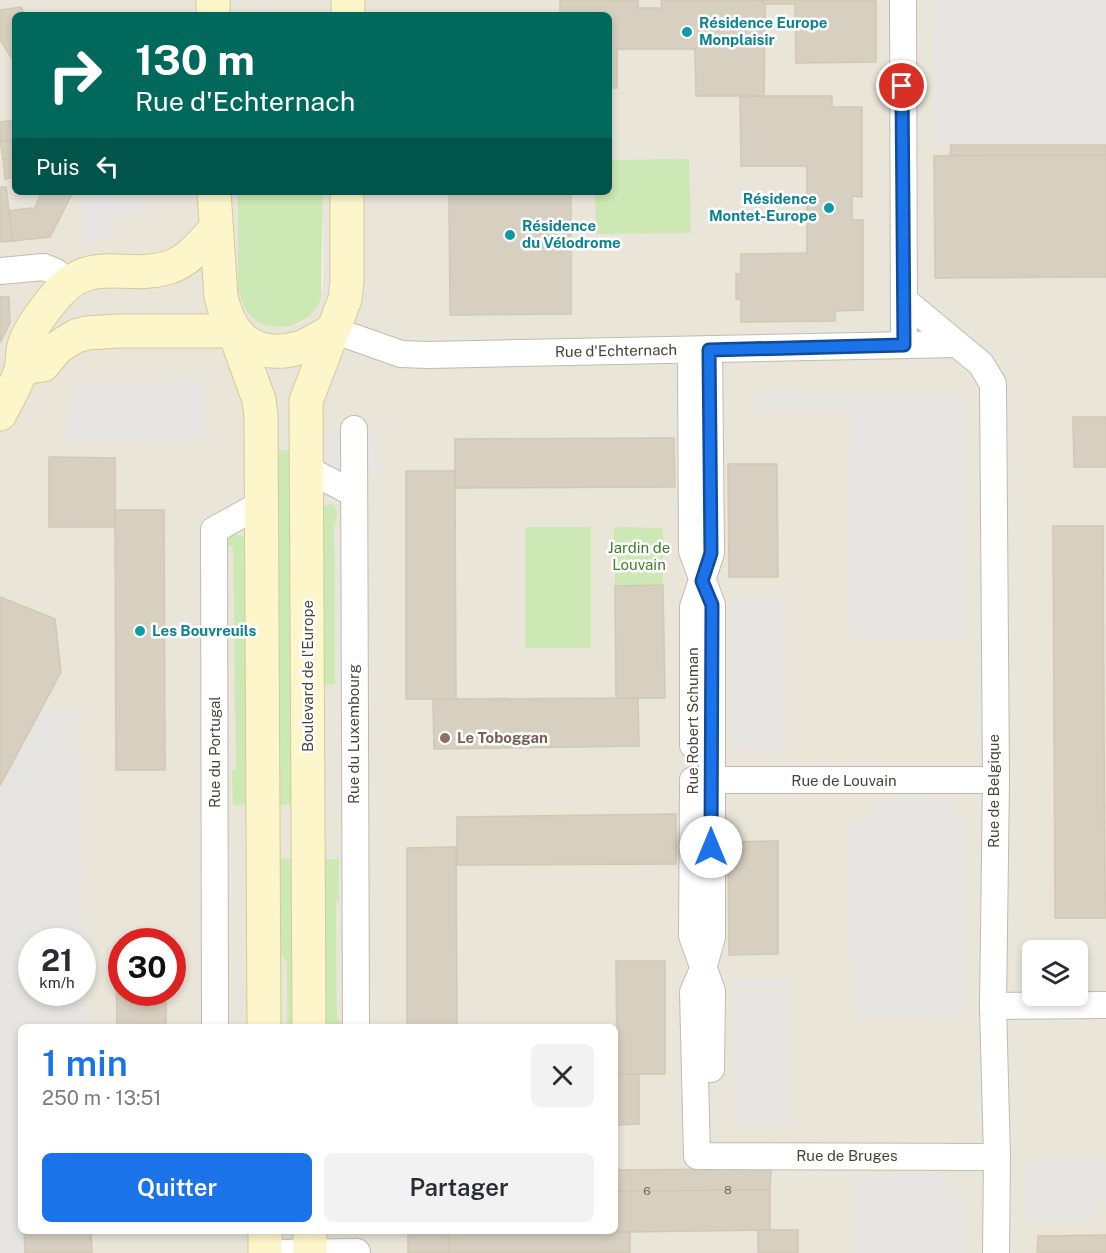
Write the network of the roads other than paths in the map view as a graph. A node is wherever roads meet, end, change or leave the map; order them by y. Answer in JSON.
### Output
{"nodes":[{"id":1,"x":903,"y":0,"type":"edge"},
{"id":2,"x":214,"y":195,"type":"edge"},
{"id":3,"x":347,"y":195,"type":"edge"},
{"id":4,"x":216,"y":228,"type":"junction"},
{"id":5,"x":0,"y":272,"type":"edge"},
{"id":6,"x":65,"y":287,"type":"junction"},
{"id":7,"x":904,"y":300,"type":"junction"},
{"id":8,"x":333,"y":330,"type":"junction"},
{"id":9,"x":234,"y":331,"type":"junction"},
{"id":10,"x":76,"y":336,"type":"junction"},
{"id":11,"x":957,"y":344,"type":"junction"},
{"id":12,"x":904,"y":345,"type":"junction"},
{"id":13,"x":700,"y":350,"type":"junction"},
{"id":14,"x":22,"y":368,"type":"junction"},
{"id":15,"x":0,"y":414,"type":"edge"},
{"id":16,"x":354,"y":429,"type":"dead end"},
{"id":17,"x":307,"y":469,"type":"junction"},
{"id":18,"x":353,"y":494,"type":"junction"},
{"id":19,"x":261,"y":504,"type":"junction"},
{"id":20,"x":702,"y":780,"type":"junction"},
{"id":21,"x":996,"y":780,"type":"junction"},
{"id":22,"x":1106,"y":1005,"type":"edge"},
{"id":23,"x":993,"y":1006,"type":"junction"},
{"id":24,"x":215,"y":1024,"type":"edge"},
{"id":25,"x":264,"y":1024,"type":"edge"},
{"id":26,"x":309,"y":1024,"type":"edge"},
{"id":27,"x":356,"y":1024,"type":"edge"},
{"id":28,"x":704,"y":1156,"type":"joint"},
{"id":29,"x":997,"y":1157,"type":"junction"},
{"id":30,"x":265,"y":1234,"type":"edge"},
{"id":31,"x":310,"y":1245,"type":"edge"},
{"id":32,"x":357,"y":1245,"type":"edge"},
{"id":33,"x":265,"y":1253,"type":"edge"},
{"id":34,"x":996,"y":1253,"type":"edge"}],
"edges":[{"from":1,"to":7,"type":"street"},
{"from":2,"to":4,"type":"main road"},
{"from":3,"to":8,"type":"main road","name":"Boulevard de l'Europe"},
{"from":4,"to":6,"type":"main road"},
{"from":4,"to":9,"type":"main road"},
{"from":5,"to":6,"type":"street"},
{"from":6,"to":10,"type":"main road"},
{"from":6,"to":14,"type":"main road"},
{"from":7,"to":11,"type":"street","name":"Rue de Belgique"},
{"from":7,"to":12,"type":"street"},
{"from":8,"to":9,"type":"main road"},
{"from":8,"to":13,"type":"street","name":"Rue d'Echternach"},
{"from":8,"to":17,"type":"main road","name":"Boulevard de l'Europe"},
{"from":9,"to":10,"type":"main road"},
{"from":9,"to":19,"type":"main road"},
{"from":10,"to":14,"type":"main road"},
{"from":11,"to":12,"type":"street"},
{"from":11,"to":21,"type":"street","name":"Rue de Belgique"},
{"from":12,"to":13,"type":"street","name":"Rue d'Echternach"},
{"from":13,"to":20,"type":"street","name":"Rue Robert Schuman"},
{"from":14,"to":15,"type":"main road"},
{"from":16,"to":18,"type":"street","name":"Rue du Luxembourg"},
{"from":17,"to":18,"type":"street"},
{"from":17,"to":26,"type":"main road","name":"Boulevard de l'Europe"},
{"from":18,"to":27,"type":"street","name":"Rue du Luxembourg"},
{"from":19,"to":24,"type":"street","name":"Rue du Portugal"},
{"from":19,"to":25,"type":"main road"},
{"from":20,"to":21,"type":"street","name":"Rue de Louvain"},
{"from":20,"to":28,"type":"street","name":"Rue Robert Schuman"},
{"from":21,"to":23,"type":"street","name":"Rue de Belgique"},
{"from":22,"to":23,"type":"street"},
{"from":23,"to":29,"type":"street","name":"Rue de Belgique"},
{"from":28,"to":29,"type":"street","name":"Rue de Bruges"},
{"from":29,"to":34,"type":"street","name":"Rue de Belgique"},
{"from":30,"to":33,"type":"main road"},
{"from":31,"to":32,"type":"street"},
{"from":31,"to":33,"type":"street"}]}
